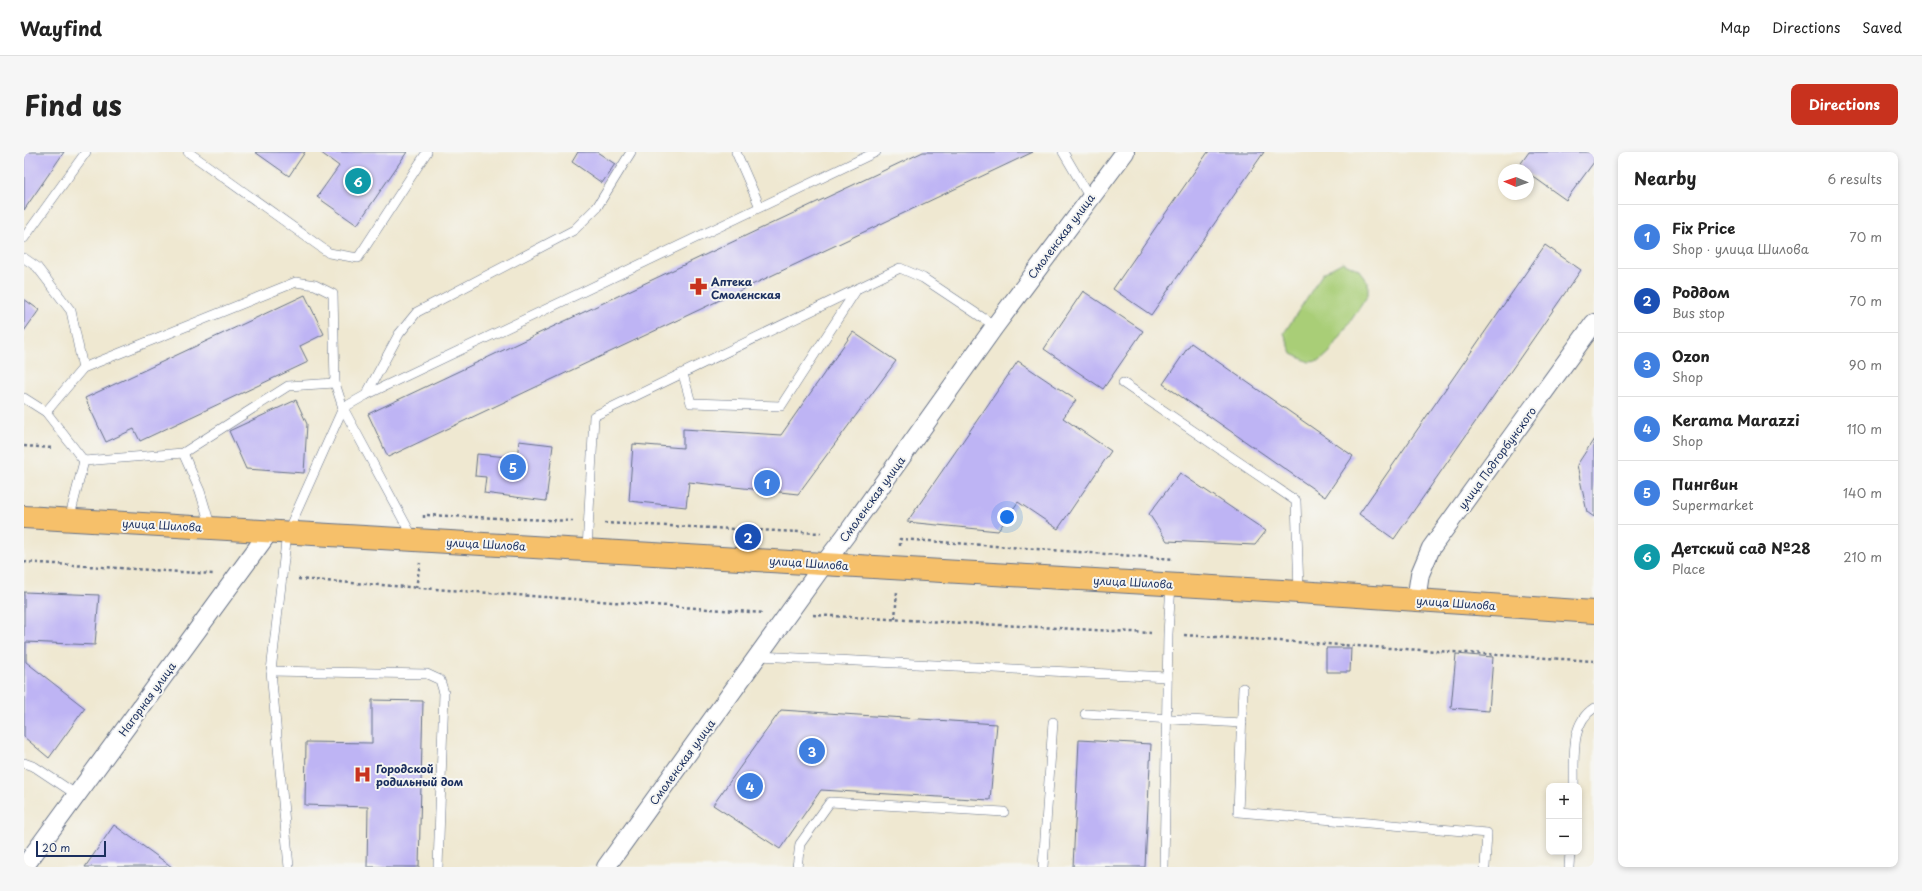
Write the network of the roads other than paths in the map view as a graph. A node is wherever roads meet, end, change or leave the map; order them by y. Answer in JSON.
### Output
{"nodes":[{"id":1,"x":86,"y":152,"type":"edge"},
{"id":2,"x":188,"y":152,"type":"edge"},
{"id":3,"x":427,"y":152,"type":"edge"},
{"id":4,"x":631,"y":152,"type":"edge"},
{"id":5,"x":736,"y":152,"type":"edge"},
{"id":6,"x":876,"y":152,"type":"edge"},
{"id":7,"x":1063,"y":152,"type":"edge"},
{"id":8,"x":1125,"y":152,"type":"edge"},
{"id":9,"x":1090,"y":198,"type":"junction"},
{"id":10,"x":760,"y":207,"type":"junction"},
{"id":11,"x":24,"y":238,"type":"edge"},
{"id":12,"x":24,"y":258,"type":"edge"},
{"id":13,"x":858,"y":288,"type":"junction"},
{"id":14,"x":1594,"y":323,"type":"edge"},
{"id":15,"x":995,"y":326,"type":"junction"},
{"id":16,"x":83,"y":368,"type":"junction"},
{"id":17,"x":682,"y":374,"type":"junction"},
{"id":18,"x":335,"y":383,"type":"junction"},
{"id":19,"x":1123,"y":383,"type":"dead end"},
{"id":20,"x":366,"y":395,"type":"junction"},
{"id":21,"x":24,"y":398,"type":"edge"},
{"id":22,"x":343,"y":408,"type":"junction"},
{"id":23,"x":46,"y":412,"type":"junction"},
{"id":24,"x":183,"y":452,"type":"junction"},
{"id":25,"x":84,"y":461,"type":"junction"},
{"id":26,"x":24,"y":517,"type":"edge"},
{"id":27,"x":69,"y":520,"type":"junction"},
{"id":28,"x":212,"y":528,"type":"junction"},
{"id":29,"x":278,"y":532,"type":"junction"},
{"id":30,"x":414,"y":540,"type":"junction"},
{"id":31,"x":587,"y":550,"type":"junction"},
{"id":32,"x":824,"y":564,"type":"junction"},
{"id":33,"x":1171,"y":584,"type":"junction"},
{"id":34,"x":1299,"y":592,"type":"junction"},
{"id":35,"x":1416,"y":600,"type":"junction"},
{"id":36,"x":1594,"y":612,"type":"edge"},
{"id":37,"x":758,"y":656,"type":"junction"},
{"id":38,"x":271,"y":671,"type":"junction"},
{"id":39,"x":1167,"y":677,"type":"junction"},
{"id":40,"x":1244,"y":688,"type":"dead end"},
{"id":41,"x":1594,"y":708,"type":"edge"},
{"id":42,"x":1085,"y":714,"type":"dead end"},
{"id":43,"x":1167,"y":718,"type":"junction"},
{"id":44,"x":1053,"y":722,"type":"dead end"},
{"id":45,"x":1242,"y":723,"type":"junction"},
{"id":46,"x":24,"y":763,"type":"edge"},
{"id":47,"x":1574,"y":783,"type":"edge"},
{"id":48,"x":77,"y":795,"type":"junction"},
{"id":49,"x":1004,"y":812,"type":"dead end"},
{"id":50,"x":1570,"y":855,"type":"edge"},
{"id":51,"x":24,"y":867,"type":"edge"},
{"id":52,"x":289,"y":867,"type":"edge"},
{"id":53,"x":438,"y":867,"type":"edge"},
{"id":54,"x":606,"y":867,"type":"edge"},
{"id":55,"x":797,"y":867,"type":"edge"},
{"id":56,"x":1044,"y":867,"type":"edge"},
{"id":57,"x":1164,"y":867,"type":"edge"},
{"id":58,"x":1485,"y":867,"type":"edge"},
{"id":59,"x":1569,"y":867,"type":"edge"}],
"edges":[{"from":1,"to":11,"type":"lane"},
{"from":2,"to":3,"type":"lane"},
{"from":4,"to":20,"type":"lane"},
{"from":5,"to":10,"type":"lane"},
{"from":6,"to":10,"type":"lane"},
{"from":7,"to":9,"type":"lane"},
{"from":8,"to":9,"type":"street","name":"Смоленская улица"},
{"from":9,"to":15,"type":"street","name":"Смоленская улица"},
{"from":10,"to":20,"type":"lane"},
{"from":12,"to":16,"type":"lane"},
{"from":13,"to":15,"type":"lane"},
{"from":13,"to":17,"type":"lane"},
{"from":13,"to":17,"type":"lane"},
{"from":14,"to":35,"type":"street","name":"улица Подгорбунского"},
{"from":15,"to":32,"type":"street","name":"Смоленская улица"},
{"from":16,"to":18,"type":"lane"},
{"from":16,"to":23,"type":"lane"},
{"from":17,"to":31,"type":"lane"},
{"from":18,"to":22,"type":"lane"},
{"from":18,"to":24,"type":"lane"},
{"from":19,"to":34,"type":"lane"},
{"from":20,"to":22,"type":"lane"},
{"from":21,"to":23,"type":"lane"},
{"from":22,"to":29,"type":"lane"},
{"from":22,"to":30,"type":"lane"},
{"from":23,"to":25,"type":"lane"},
{"from":24,"to":25,"type":"lane"},
{"from":24,"to":28,"type":"lane"},
{"from":25,"to":27,"type":"lane"},
{"from":26,"to":27,"type":"main road","name":"улица Шилова"},
{"from":27,"to":28,"type":"main road","name":"улица Шилова"},
{"from":28,"to":29,"type":"main road","name":"улица Шилова"},
{"from":29,"to":30,"type":"main road","name":"улица Шилова"},
{"from":29,"to":38,"type":"lane"},
{"from":29,"to":48,"type":"street","name":"Нагорная улица"},
{"from":30,"to":31,"type":"main road","name":"улица Шилова"},
{"from":31,"to":32,"type":"main road","name":"улица Шилова"},
{"from":32,"to":33,"type":"main road","name":"улица Шилова"},
{"from":32,"to":37,"type":"street","name":"Смоленская улица"},
{"from":33,"to":34,"type":"main road","name":"улица Шилова"},
{"from":33,"to":39,"type":"lane"},
{"from":34,"to":35,"type":"main road","name":"улица Шилова"},
{"from":35,"to":36,"type":"main road","name":"улица Шилова"},
{"from":37,"to":39,"type":"lane"},
{"from":37,"to":54,"type":"street","name":"Смоленская улица"},
{"from":38,"to":52,"type":"lane"},
{"from":38,"to":53,"type":"lane"},
{"from":39,"to":43,"type":"lane"},
{"from":40,"to":45,"type":"lane"},
{"from":41,"to":47,"type":"lane"},
{"from":42,"to":43,"type":"lane"},
{"from":43,"to":45,"type":"lane"},
{"from":43,"to":57,"type":"lane"},
{"from":44,"to":56,"type":"lane"},
{"from":45,"to":58,"type":"lane"},
{"from":46,"to":48,"type":"lane"},
{"from":48,"to":51,"type":"street","name":"Нагорная улица"},
{"from":49,"to":55,"type":"lane"},
{"from":50,"to":59,"type":"lane"}]}
